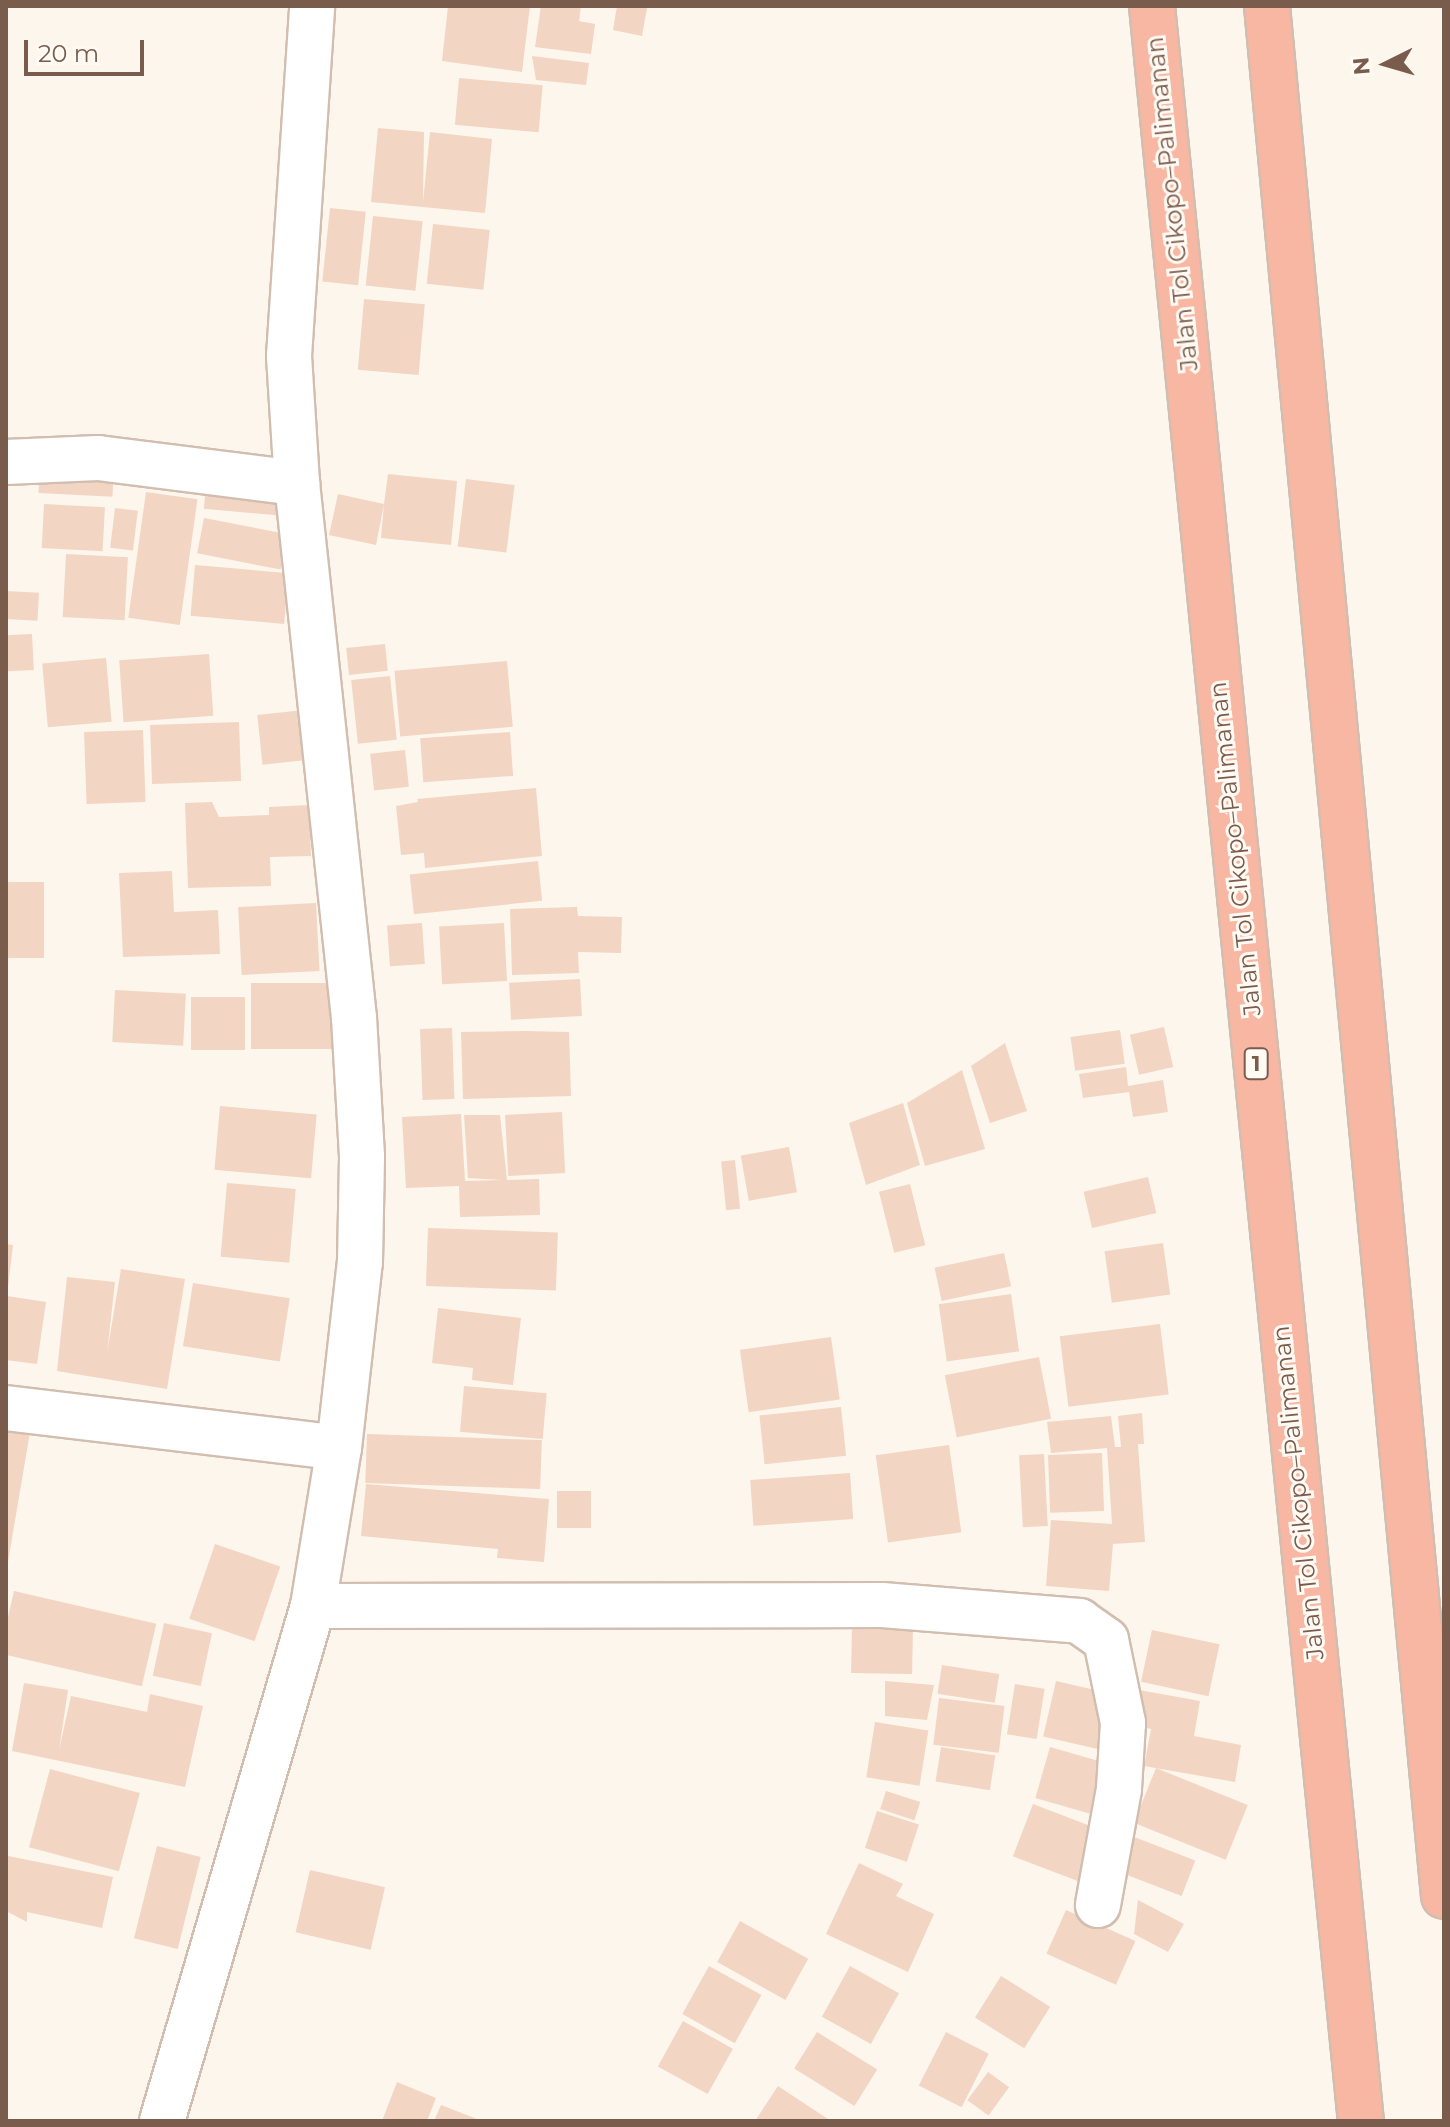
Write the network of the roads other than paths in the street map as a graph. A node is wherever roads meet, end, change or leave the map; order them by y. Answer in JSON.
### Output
{"nodes":[{"id":1,"x":312,"y":6,"type":"edge"},
{"id":2,"x":1152,"y":6,"type":"edge"},
{"id":3,"x":1267,"y":6,"type":"edge"},
{"id":4,"x":6,"y":462,"type":"edge"},
{"id":5,"x":297,"y":483,"type":"junction"},
{"id":6,"x":6,"y":1408,"type":"edge"},
{"id":7,"x":339,"y":1448,"type":"junction"},
{"id":8,"x":313,"y":1606,"type":"junction"},
{"id":9,"x":1444,"y":1896,"type":"edge"},
{"id":10,"x":1098,"y":1905,"type":"dead end"},
{"id":11,"x":162,"y":2121,"type":"edge"},
{"id":12,"x":1361,"y":2121,"type":"edge"}],
"edges":[{"from":1,"to":5,"type":"street"},
{"from":2,"to":12,"type":"highway","name":"Jalan Tol Cikopo–Palimanan","number":"1"},
{"from":3,"to":9,"type":"highway"},
{"from":4,"to":5,"type":"street"},
{"from":5,"to":7,"type":"street"},
{"from":6,"to":7,"type":"street"},
{"from":7,"to":8,"type":"street"},
{"from":8,"to":10,"type":"street"},
{"from":8,"to":11,"type":"street"}]}
